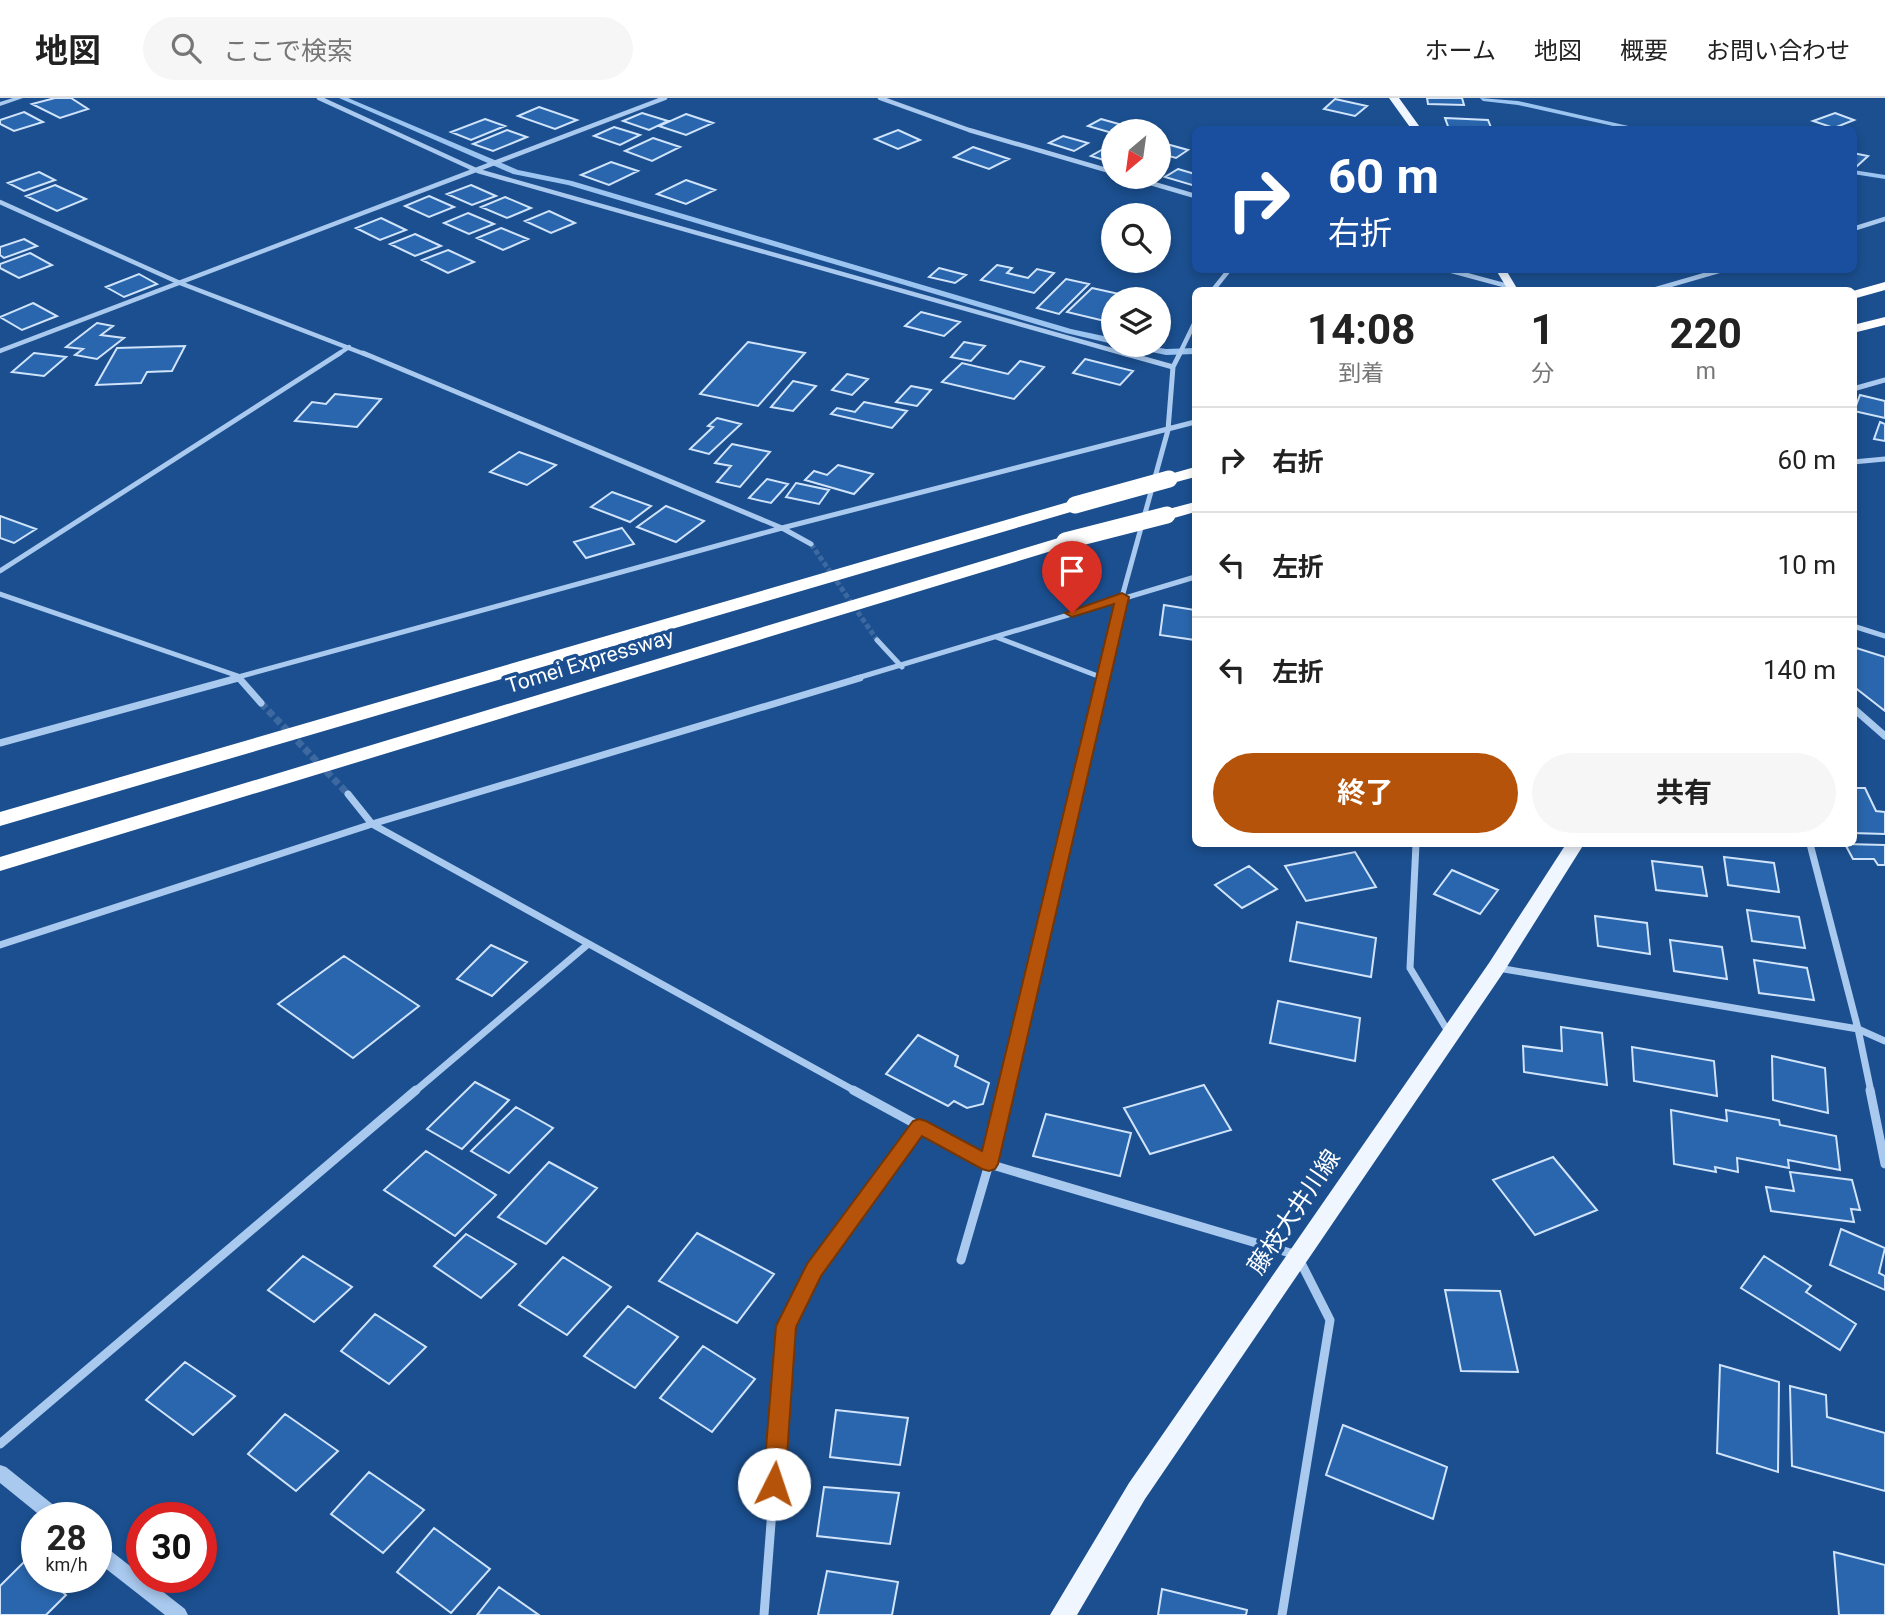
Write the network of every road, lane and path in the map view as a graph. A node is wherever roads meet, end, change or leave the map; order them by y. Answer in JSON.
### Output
{"nodes":[{"id":1,"x":20,"y":98,"type":"edge"},
{"id":2,"x":319,"y":98,"type":"edge"},
{"id":3,"x":665,"y":98,"type":"edge"},
{"id":4,"x":880,"y":98,"type":"edge"},
{"id":5,"x":1395,"y":99,"type":"edge"},
{"id":6,"x":0,"y":104,"type":"edge"},
{"id":7,"x":1414,"y":126,"type":"edge"},
{"id":8,"x":1101,"y":168,"type":"edge"},
{"id":9,"x":478,"y":171,"type":"junction"},
{"id":10,"x":1171,"y":189,"type":"edge"},
{"id":11,"x":1192,"y":195,"type":"edge"},
{"id":12,"x":0,"y":202,"type":"edge"},
{"id":13,"x":1885,"y":219,"type":"edge"},
{"id":14,"x":1857,"y":228,"type":"edge"},
{"id":15,"x":1227,"y":273,"type":"edge"},
{"id":16,"x":1458,"y":273,"type":"edge"},
{"id":17,"x":1712,"y":273,"type":"edge"},
{"id":18,"x":180,"y":283,"type":"junction"},
{"id":19,"x":1885,"y":286,"type":"edge"},
{"id":20,"x":1215,"y":287,"type":"edge"},
{"id":21,"x":1505,"y":287,"type":"edge"},
{"id":22,"x":1663,"y":287,"type":"edge"},
{"id":23,"x":1857,"y":294,"type":"edge"},
{"id":24,"x":1885,"y":321,"type":"edge"},
{"id":25,"x":1192,"y":328,"type":"edge"},
{"id":26,"x":1857,"y":328,"type":"edge"},
{"id":27,"x":349,"y":347,"type":"junction"},
{"id":28,"x":0,"y":351,"type":"edge"},
{"id":29,"x":1173,"y":367,"type":"junction"},
{"id":30,"x":1885,"y":380,"type":"edge"},
{"id":31,"x":1857,"y":388,"type":"edge"},
{"id":32,"x":1192,"y":423,"type":"edge"},
{"id":33,"x":1168,"y":430,"type":"junction"},
{"id":34,"x":1885,"y":459,"type":"edge"},
{"id":35,"x":1857,"y":462,"type":"edge"},
{"id":36,"x":1192,"y":473,"type":"edge"},
{"id":37,"x":1192,"y":508,"type":"edge"},
{"id":38,"x":782,"y":528,"type":"junction"},
{"id":39,"x":811,"y":544,"type":"tunnel mouth"},
{"id":40,"x":0,"y":570,"type":"edge"},
{"id":41,"x":1192,"y":578,"type":"edge"},
{"id":42,"x":0,"y":594,"type":"edge"},
{"id":43,"x":1122,"y":597,"type":"junction"},
{"id":44,"x":1857,"y":627,"type":"edge"},
{"id":45,"x":1885,"y":636,"type":"edge"},
{"id":46,"x":996,"y":637,"type":"junction"},
{"id":47,"x":877,"y":640,"type":"tunnel mouth"},
{"id":48,"x":902,"y":667,"type":"junction"},
{"id":49,"x":238,"y":676,"type":"junction"},
{"id":50,"x":1103,"y":678,"type":"junction"},
{"id":51,"x":261,"y":703,"type":"tunnel mouth"},
{"id":52,"x":1857,"y":712,"type":"edge"},
{"id":53,"x":1885,"y":736,"type":"edge"},
{"id":54,"x":0,"y":743,"type":"edge"},
{"id":55,"x":348,"y":794,"type":"tunnel mouth"},
{"id":56,"x":0,"y":819,"type":"edge"},
{"id":57,"x":372,"y":824,"type":"junction"},
{"id":58,"x":1416,"y":847,"type":"edge"},
{"id":59,"x":1573,"y":847,"type":"edge"},
{"id":60,"x":1811,"y":847,"type":"edge"},
{"id":61,"x":0,"y":864,"type":"edge"},
{"id":62,"x":0,"y":945,"type":"edge"},
{"id":63,"x":587,"y":945,"type":"junction"},
{"id":64,"x":1496,"y":968,"type":"junction"},
{"id":65,"x":1858,"y":1028,"type":"junction"},
{"id":66,"x":1449,"y":1033,"type":"junction"},
{"id":67,"x":1885,"y":1041,"type":"edge"},
{"id":68,"x":919,"y":1126,"type":"junction"},
{"id":69,"x":989,"y":1164,"type":"junction"},
{"id":70,"x":1885,"y":1164,"type":"edge"},
{"id":71,"x":1297,"y":1255,"type":"junction"},
{"id":72,"x":961,"y":1260,"type":"dead end"},
{"id":73,"x":0,"y":1444,"type":"edge"},
{"id":74,"x":0,"y":1473,"type":"edge"},
{"id":75,"x":36,"y":1502,"type":"edge"},
{"id":76,"x":112,"y":1563,"type":"edge"},
{"id":77,"x":179,"y":1615,"type":"edge"},
{"id":78,"x":764,"y":1615,"type":"edge"},
{"id":79,"x":1063,"y":1615,"type":"edge"},
{"id":80,"x":1282,"y":1615,"type":"edge"}],
"edges":[{"from":1,"to":6,"type":"street"},
{"from":2,"to":9,"type":"street"},
{"from":3,"to":9,"type":"street"},
{"from":4,"to":8,"type":"street"},
{"from":5,"to":7,"type":"main road"},
{"from":9,"to":18,"type":"street"},
{"from":9,"to":29,"type":"street"},
{"from":10,"to":11,"type":"street"},
{"from":12,"to":18,"type":"street"},
{"from":13,"to":14,"type":"street"},
{"from":15,"to":20,"type":"street"},
{"from":16,"to":21,"type":"street"},
{"from":17,"to":22,"type":"street"},
{"from":18,"to":27,"type":"street"},
{"from":18,"to":28,"type":"street"},
{"from":19,"to":23,"type":"highway"},
{"from":24,"to":26,"type":"highway"},
{"from":25,"to":29,"type":"street"},
{"from":27,"to":38,"type":"street"},
{"from":27,"to":40,"type":"street"},
{"from":29,"to":33,"type":"street"},
{"from":30,"to":31,"type":"street"},
{"from":32,"to":33,"type":"street"},
{"from":33,"to":38,"type":"street"},
{"from":33,"to":43,"type":"street"},
{"from":34,"to":35,"type":"street"},
{"from":36,"to":56,"type":"highway","name":"Tomei Expressway","bridge":true},
{"from":37,"to":61,"type":"highway","name":"Tomei Expressway","bridge":true},
{"from":38,"to":39,"type":"street"},
{"from":38,"to":49,"type":"street"},
{"from":41,"to":43,"type":"street"},
{"from":42,"to":49,"type":"street"},
{"from":43,"to":46,"type":"street"},
{"from":43,"to":50,"type":"street"},
{"from":44,"to":45,"type":"street"},
{"from":46,"to":48,"type":"street"},
{"from":46,"to":50,"type":"street"},
{"from":47,"to":48,"type":"street"},
{"from":48,"to":57,"type":"street"},
{"from":49,"to":51,"type":"street"},
{"from":49,"to":54,"type":"street"},
{"from":50,"to":69,"type":"street"},
{"from":52,"to":53,"type":"street"},
{"from":55,"to":57,"type":"street"},
{"from":57,"to":62,"type":"street"},
{"from":57,"to":63,"type":"street"},
{"from":58,"to":66,"type":"street"},
{"from":59,"to":64,"type":"main road","name":"藤枝大井川線"},
{"from":60,"to":65,"type":"street"},
{"from":63,"to":68,"type":"street"},
{"from":63,"to":73,"type":"street"},
{"from":64,"to":65,"type":"street"},
{"from":64,"to":66,"type":"main road","name":"藤枝大井川線"},
{"from":65,"to":67,"type":"street"},
{"from":65,"to":70,"type":"street"},
{"from":66,"to":71,"type":"main road","name":"藤枝大井川線"},
{"from":68,"to":69,"type":"street"},
{"from":68,"to":78,"type":"street"},
{"from":69,"to":71,"type":"street"},
{"from":69,"to":72,"type":"street"},
{"from":71,"to":79,"type":"main road","name":"藤枝大井川線"},
{"from":71,"to":80,"type":"street"},
{"from":74,"to":75,"type":"street"},
{"from":76,"to":77,"type":"street"}]}
